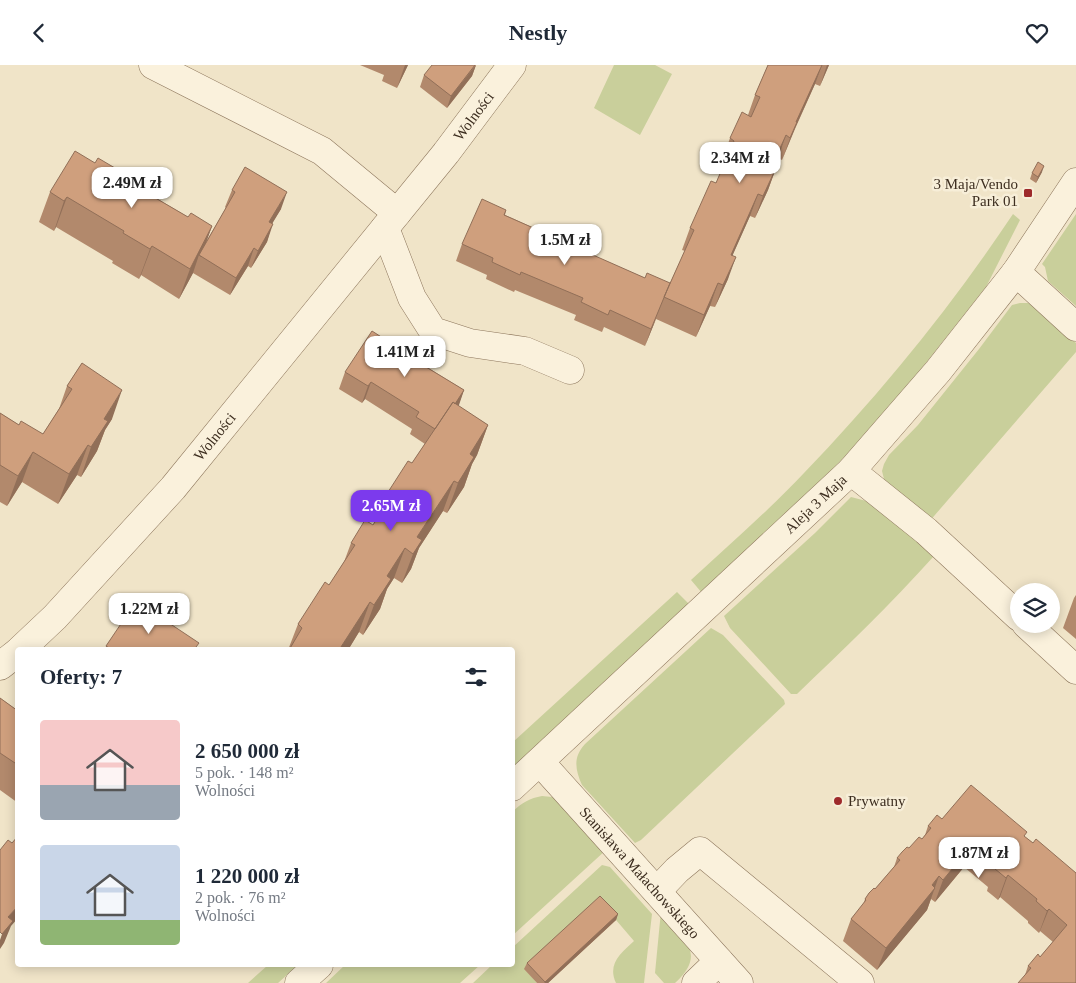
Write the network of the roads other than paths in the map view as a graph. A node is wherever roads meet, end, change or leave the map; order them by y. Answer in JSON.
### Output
{"nodes":[{"id":1,"x":153,"y":65,"type":"edge"},
{"id":2,"x":512,"y":65,"type":"edge"},
{"id":3,"x":1076,"y":182,"type":"edge"},
{"id":4,"x":391,"y":220,"type":"junction"},
{"id":5,"x":1016,"y":272,"type":"junction"},
{"id":6,"x":1076,"y":327,"type":"edge"},
{"id":7,"x":570,"y":370,"type":"dead end"},
{"id":8,"x":852,"y":471,"type":"junction"},
{"id":9,"x":1010,"y":609,"type":"edge"},
{"id":10,"x":1036,"y":633,"type":"edge"},
{"id":11,"x":24,"y":647,"type":"edge"},
{"id":12,"x":15,"y":654,"type":"edge"},
{"id":13,"x":0,"y":666,"type":"edge"},
{"id":14,"x":1076,"y":670,"type":"edge"},
{"id":15,"x":540,"y":762,"type":"junction"},
{"id":16,"x":515,"y":784,"type":"edge"},
{"id":17,"x":657,"y":891,"type":"junction"},
{"id":18,"x":719,"y":961,"type":"junction"},
{"id":19,"x":317,"y":967,"type":"edge"},
{"id":20,"x":299,"y":983,"type":"edge"},
{"id":21,"x":696,"y":983,"type":"edge"},
{"id":22,"x":739,"y":983,"type":"edge"},
{"id":23,"x":860,"y":983,"type":"edge"}],
"edges":[{"from":1,"to":4,"type":"street"},
{"from":2,"to":4,"type":"street","name":"Wolności"},
{"from":3,"to":5,"type":"street","name":"Aleja 3 Maja"},
{"from":4,"to":7,"type":"street"},
{"from":4,"to":11,"type":"street","name":"Wolności"},
{"from":5,"to":6,"type":"street"},
{"from":5,"to":8,"type":"street","name":"Aleja 3 Maja"},
{"from":8,"to":9,"type":"street"},
{"from":8,"to":15,"type":"street","name":"Aleja 3 Maja"},
{"from":10,"to":14,"type":"street"},
{"from":12,"to":13,"type":"street","name":"Wolności"},
{"from":15,"to":16,"type":"street","name":"Aleja 3 Maja"},
{"from":15,"to":17,"type":"street","name":"Stanisława Małachowskiego"},
{"from":17,"to":18,"type":"street","name":"Stanisława Małachowskiego"},
{"from":17,"to":23,"type":"street"},
{"from":18,"to":21,"type":"street"},
{"from":18,"to":22,"type":"street","name":"Stanisława Małachowskiego"},
{"from":19,"to":20,"type":"street"}]}
